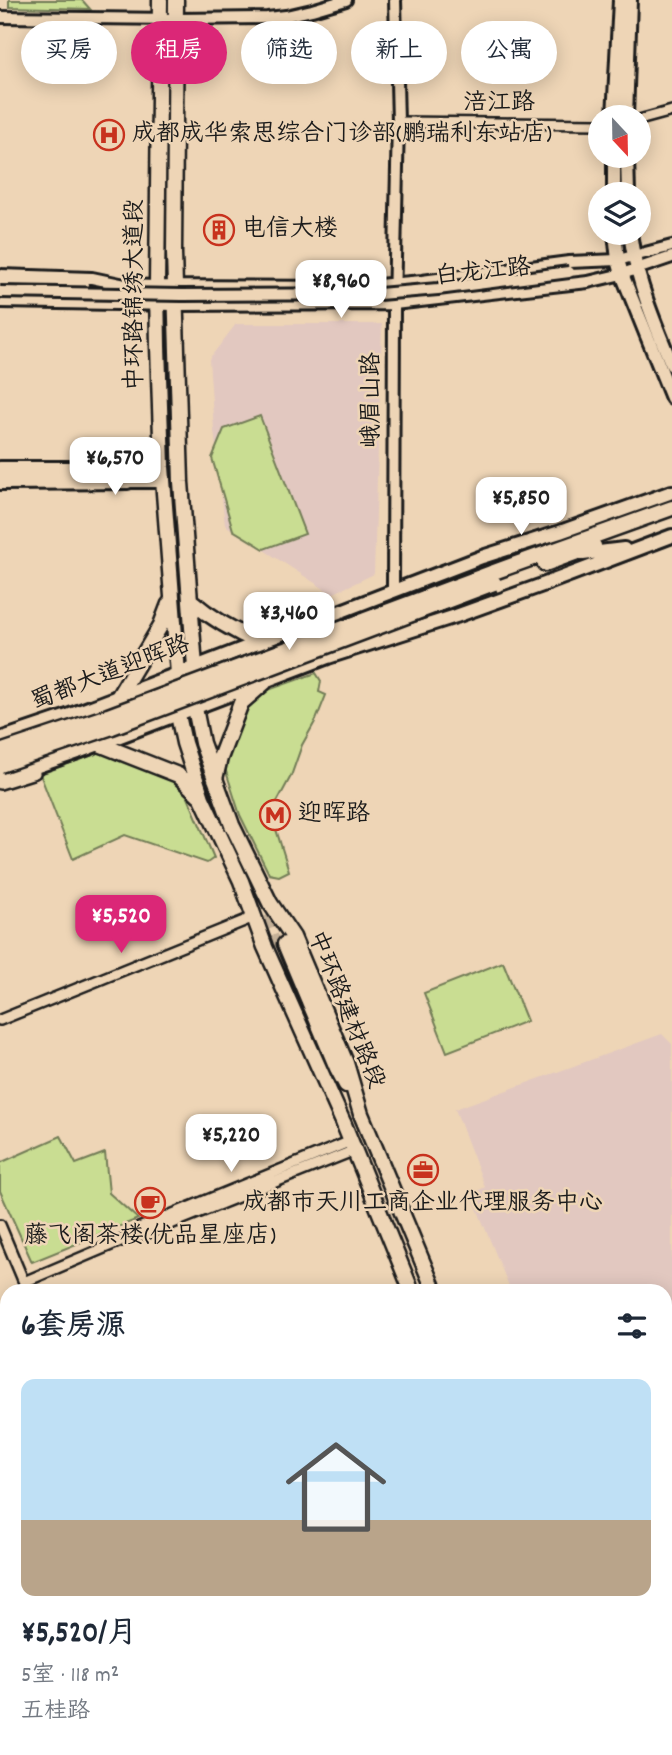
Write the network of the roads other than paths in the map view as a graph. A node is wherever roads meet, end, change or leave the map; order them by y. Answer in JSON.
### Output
{"nodes":[{"id":1,"x":160,"y":0,"type":"edge"},
{"id":2,"x":176,"y":0,"type":"edge"},
{"id":3,"x":346,"y":0,"type":"edge"},
{"id":4,"x":396,"y":0,"type":"edge"},
{"id":5,"x":620,"y":0,"type":"edge"},
{"id":6,"x":630,"y":0,"type":"edge"},
{"id":7,"x":0,"y":17,"type":"edge"},
{"id":8,"x":160,"y":19,"type":"junction"},
{"id":9,"x":176,"y":19,"type":"junction"},
{"id":10,"x":615,"y":105,"type":"edge"},
{"id":11,"x":626,"y":105,"type":"edge"},
{"id":12,"x":672,"y":111,"type":"edge"},
{"id":13,"x":651,"y":117,"type":"edge"},
{"id":14,"x":398,"y":122,"type":"junction"},
{"id":15,"x":588,"y":124,"type":"edge"},
{"id":16,"x":616,"y":245,"type":"edge"},
{"id":17,"x":632,"y":245,"type":"edge"},
{"id":18,"x":672,"y":246,"type":"edge"},
{"id":19,"x":672,"y":257,"type":"edge"},
{"id":20,"x":618,"y":260,"type":"junction"},
{"id":21,"x":635,"y":263,"type":"junction"},
{"id":22,"x":622,"y":274,"type":"junction"},
{"id":23,"x":0,"y":275,"type":"edge"},
{"id":24,"x":395,"y":283,"type":"junction"},
{"id":25,"x":0,"y":284,"type":"edge"},
{"id":26,"x":125,"y":285,"type":"junction"},
{"id":27,"x":157,"y":286,"type":"junction"},
{"id":28,"x":175,"y":286,"type":"junction"},
{"id":29,"x":0,"y":292,"type":"edge"},
{"id":30,"x":0,"y":302,"type":"edge"},
{"id":31,"x":394,"y":304,"type":"junction"},
{"id":32,"x":157,"y":305,"type":"junction"},
{"id":33,"x":176,"y":305,"type":"junction"},
{"id":34,"x":672,"y":365,"type":"edge"},
{"id":35,"x":672,"y":398,"type":"edge"},
{"id":36,"x":0,"y":467,"type":"edge"},
{"id":37,"x":136,"y":468,"type":"junction"},
{"id":38,"x":163,"y":474,"type":"junction"},
{"id":39,"x":0,"y":475,"type":"edge"},
{"id":40,"x":69,"y":475,"type":"junction"},
{"id":41,"x":128,"y":482,"type":"junction"},
{"id":42,"x":0,"y":484,"type":"edge"},
{"id":43,"x":672,"y":492,"type":"edge"},
{"id":44,"x":672,"y":508,"type":"edge"},
{"id":45,"x":672,"y":516,"type":"edge"},
{"id":46,"x":560,"y":532,"type":"junction"},
{"id":47,"x":672,"y":536,"type":"edge"},
{"id":48,"x":641,"y":548,"type":"junction"},
{"id":49,"x":572,"y":555,"type":"junction"},
{"id":50,"x":495,"y":575,"type":"junction"},
{"id":51,"x":393,"y":591,"type":"junction"},
{"id":52,"x":171,"y":600,"type":"junction"},
{"id":53,"x":190,"y":600,"type":"junction"},
{"id":54,"x":313,"y":622,"type":"junction"},
{"id":55,"x":261,"y":643,"type":"junction"},
{"id":56,"x":328,"y":657,"type":"junction"},
{"id":57,"x":195,"y":667,"type":"junction"},
{"id":58,"x":177,"y":674,"type":"junction"},
{"id":59,"x":265,"y":682,"type":"junction"},
{"id":60,"x":118,"y":697,"type":"junction"},
{"id":61,"x":195,"y":708,"type":"junction"},
{"id":62,"x":178,"y":715,"type":"junction"},
{"id":63,"x":65,"y":718,"type":"junction"},
{"id":64,"x":0,"y":738,"type":"edge"},
{"id":65,"x":99,"y":744,"type":"junction"},
{"id":66,"x":0,"y":752,"type":"edge"},
{"id":67,"x":78,"y":752,"type":"junction"},
{"id":68,"x":0,"y":765,"type":"edge"},
{"id":69,"x":0,"y":777,"type":"edge"},
{"id":70,"x":215,"y":780,"type":"junction"},
{"id":71,"x":0,"y":785,"type":"edge"},
{"id":72,"x":202,"y":798,"type":"junction"},
{"id":73,"x":254,"y":917,"type":"junction"},
{"id":74,"x":0,"y":1020,"type":"edge"},
{"id":75,"x":361,"y":1114,"type":"junction"},
{"id":76,"x":343,"y":1122,"type":"junction"},
{"id":77,"x":353,"y":1145,"type":"junction"},
{"id":78,"x":0,"y":1225,"type":"edge"},
{"id":79,"x":25,"y":1284,"type":"edge"},
{"id":80,"x":32,"y":1284,"type":"edge"},
{"id":81,"x":409,"y":1284,"type":"edge"},
{"id":82,"x":432,"y":1284,"type":"edge"}],
"edges":[{"from":1,"to":8,"type":"main road","name":"中环路锦绣大道段"},
{"from":2,"to":9,"type":"main road","name":"中环路锦绣大道段"},
{"from":3,"to":9,"type":"street"},
{"from":4,"to":14,"type":"street","name":"峨眉山路"},
{"from":5,"to":10,"type":"main road"},
{"from":6,"to":11,"type":"main road"},
{"from":7,"to":8,"type":"street"},
{"from":8,"to":9,"type":"street"},
{"from":8,"to":27,"type":"main road","name":"中环路锦绣大道段"},
{"from":9,"to":28,"type":"main road","name":"中环路锦绣大道段"},
{"from":12,"to":13,"type":"street"},
{"from":14,"to":15,"type":"street","name":"涪江路"},
{"from":14,"to":24,"type":"street","name":"峨眉山路"},
{"from":16,"to":20,"type":"main road"},
{"from":17,"to":21,"type":"main road"},
{"from":18,"to":21,"type":"street","name":"白龙江路"},
{"from":19,"to":21,"type":"street","name":"白龙江路"},
{"from":20,"to":21,"type":"street","name":"白龙江路"},
{"from":20,"to":22,"type":"main road"},
{"from":20,"to":24,"type":"street","name":"白龙江路"},
{"from":20,"to":29,"type":"street","bridge":true},
{"from":21,"to":22,"type":"street","name":"白龙江路"},
{"from":21,"to":34,"type":"main road"},
{"from":22,"to":31,"type":"street","name":"白龙江路"},
{"from":22,"to":35,"type":"main road"},
{"from":23,"to":26,"type":"street","name":"白龙江路"},
{"from":24,"to":28,"type":"street","name":"白龙江路"},
{"from":24,"to":31,"type":"street","name":"峨眉山路"},
{"from":25,"to":26,"type":"street"},
{"from":26,"to":27,"type":"street","name":"白龙江路"},
{"from":27,"to":28,"type":"street","name":"白龙江路"},
{"from":27,"to":32,"type":"main road","name":"中环路锦绣大道段"},
{"from":28,"to":33,"type":"main road","name":"中环路锦绣大道段"},
{"from":30,"to":32,"type":"street","name":"白龙江路"},
{"from":31,"to":33,"type":"street","name":"白龙江路"},
{"from":31,"to":51,"type":"street","name":"峨眉山路"},
{"from":32,"to":33,"type":"street","name":"白龙江路"},
{"from":32,"to":38,"type":"main road","name":"中环路锦绣大道段"},
{"from":33,"to":53,"type":"main road","name":"中环路锦绣大道段"},
{"from":36,"to":37,"type":"street"},
{"from":37,"to":38,"type":"street"},
{"from":37,"to":40,"type":"street"},
{"from":38,"to":41,"type":"street"},
{"from":38,"to":52,"type":"main road","name":"中环路锦绣大道段"},
{"from":39,"to":40,"type":"street"},
{"from":40,"to":41,"type":"street"},
{"from":41,"to":42,"type":"street"},
{"from":43,"to":46,"type":"main road","name":"蜀都大道迎晖路"},
{"from":44,"to":50,"type":"main road"},
{"from":45,"to":49,"type":"main road"},
{"from":46,"to":50,"type":"main road"},
{"from":46,"to":51,"type":"main road","name":"蜀都大道迎晖路"},
{"from":47,"to":48,"type":"main road"},
{"from":48,"to":49,"type":"main road"},
{"from":48,"to":56,"type":"main road"},
{"from":49,"to":50,"type":"main road"},
{"from":50,"to":66,"type":"main road","bridge":true},
{"from":50,"to":68,"type":"main road","bridge":true},
{"from":51,"to":54,"type":"main road","name":"蜀都大道迎晖路"},
{"from":52,"to":58,"type":"main road","name":"中环路锦绣大道段"},
{"from":52,"to":60,"type":"main road"},
{"from":53,"to":55,"type":"main road"},
{"from":53,"to":57,"type":"main road","name":"中环路锦绣大道段"},
{"from":54,"to":55,"type":"main road","name":"蜀都大道迎晖路"},
{"from":54,"to":56,"type":"street"},
{"from":55,"to":57,"type":"main road","name":"蜀都大道迎晖路"},
{"from":56,"to":59,"type":"main road"},
{"from":57,"to":58,"type":"main road","name":"蜀都大道迎晖路"},
{"from":57,"to":61,"type":"main road","name":"中环路锦绣大道段"},
{"from":58,"to":60,"type":"main road","name":"蜀都大道迎晖路"},
{"from":58,"to":62,"type":"main road","name":"中环路锦绣大道段"},
{"from":59,"to":61,"type":"main road"},
{"from":59,"to":70,"type":"main road"},
{"from":60,"to":63,"type":"main road","name":"蜀都大道迎晖路"},
{"from":61,"to":62,"type":"main road"},
{"from":61,"to":70,"type":"main road","name":"中环路建材路段"},
{"from":62,"to":65,"type":"main road"},
{"from":62,"to":72,"type":"main road","name":"中环路建材路段"},
{"from":63,"to":64,"type":"main road","name":"蜀都大道迎晖路"},
{"from":63,"to":67,"type":"street"},
{"from":65,"to":67,"type":"main road"},
{"from":65,"to":72,"type":"main road"},
{"from":67,"to":69,"type":"main road"},
{"from":67,"to":71,"type":"street"},
{"from":70,"to":75,"type":"main road","name":"中环路建材路段"},
{"from":72,"to":73,"type":"main road","name":"中环路建材路段"},
{"from":73,"to":74,"type":"street"},
{"from":73,"to":76,"type":"main road","name":"中环路建材路段"},
{"from":75,"to":76,"type":"main road"},
{"from":75,"to":82,"type":"main road","name":"中环路建材路段"},
{"from":76,"to":77,"type":"main road","name":"中环路建材路段"},
{"from":77,"to":80,"type":"street"},
{"from":77,"to":81,"type":"main road","name":"中环路建材路段"},
{"from":78,"to":79,"type":"street"}]}
